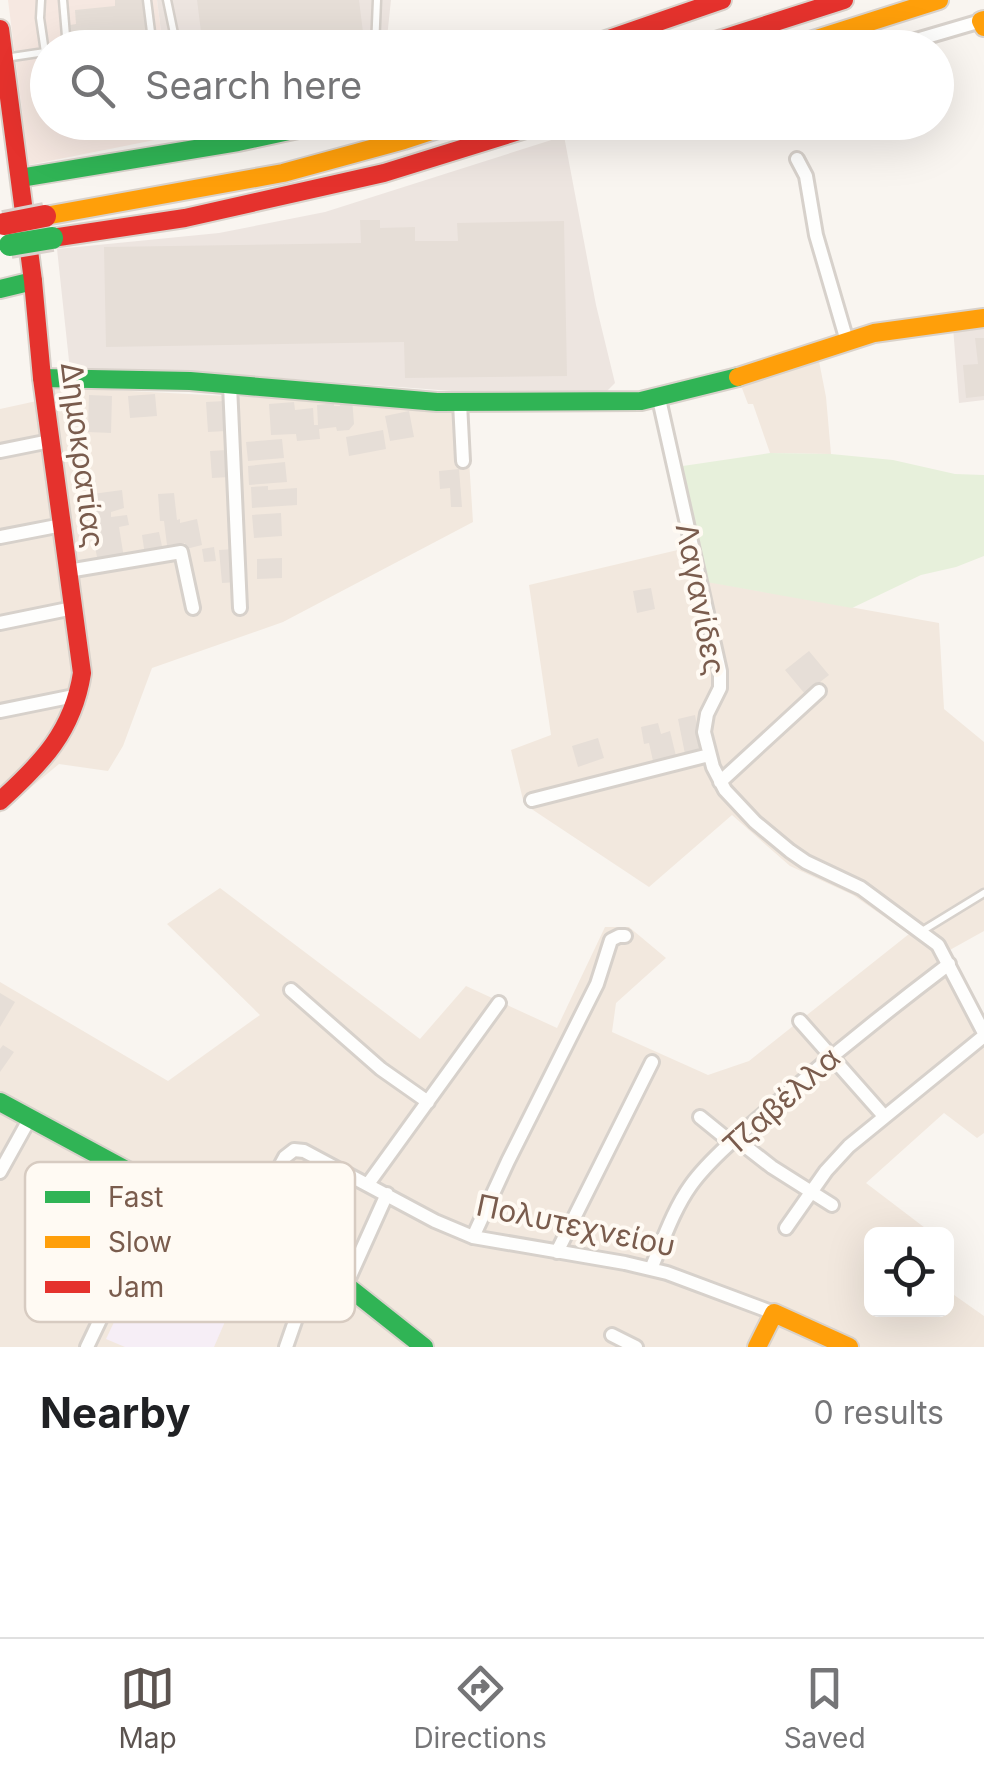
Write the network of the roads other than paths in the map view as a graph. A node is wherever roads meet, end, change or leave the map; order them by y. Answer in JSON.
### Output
{"nodes":[{"id":1,"x":41,"y":0,"type":"edge"},
{"id":2,"x":63,"y":0,"type":"edge"},
{"id":3,"x":148,"y":0,"type":"edge"},
{"id":4,"x":168,"y":0,"type":"edge"},
{"id":5,"x":377,"y":0,"type":"edge"},
{"id":6,"x":722,"y":0,"type":"edge"},
{"id":7,"x":844,"y":0,"type":"edge"},
{"id":8,"x":939,"y":0,"type":"edge"},
{"id":9,"x":983,"y":22,"type":"edge"},
{"id":10,"x":0,"y":29,"type":"edge"},
{"id":11,"x":42,"y":30,"type":"edge"},
{"id":12,"x":66,"y":30,"type":"edge"},
{"id":13,"x":151,"y":30,"type":"edge"},
{"id":14,"x":174,"y":30,"type":"edge"},
{"id":15,"x":376,"y":30,"type":"edge"},
{"id":16,"x":634,"y":30,"type":"edge"},
{"id":17,"x":750,"y":30,"type":"edge"},
{"id":18,"x":845,"y":30,"type":"edge"},
{"id":19,"x":954,"y":30,"type":"edge"},
{"id":20,"x":30,"y":54,"type":"edge"},
{"id":21,"x":4,"y":58,"type":"junction"},
{"id":22,"x":247,"y":140,"type":"edge"},
{"id":23,"x":396,"y":140,"type":"edge"},
{"id":24,"x":488,"y":140,"type":"edge"},
{"id":25,"x":797,"y":159,"type":"dead end"},
{"id":26,"x":20,"y":178,"type":"junction"},
{"id":27,"x":48,"y":227,"type":"junction"},
{"id":28,"x":4,"y":235,"type":"edge"},
{"id":29,"x":33,"y":281,"type":"junction"},
{"id":30,"x":0,"y":289,"type":"edge"},
{"id":31,"x":984,"y":318,"type":"edge"},
{"id":32,"x":848,"y":341,"type":"junction"},
{"id":33,"x":42,"y":378,"type":"junction"},
{"id":34,"x":230,"y":385,"type":"junction"},
{"id":35,"x":659,"y":399,"type":"junction"},
{"id":36,"x":460,"y":403,"type":"junction"},
{"id":37,"x":50,"y":440,"type":"junction"},
{"id":38,"x":0,"y":451,"type":"edge"},
{"id":39,"x":462,"y":461,"type":"dead end"},
{"id":40,"x":62,"y":525,"type":"junction"},
{"id":41,"x":0,"y":537,"type":"edge"},
{"id":42,"x":68,"y":571,"type":"junction"},
{"id":43,"x":73,"y":608,"type":"junction"},
{"id":44,"x":192,"y":608,"type":"dead end"},
{"id":45,"x":240,"y":608,"type":"dead end"},
{"id":46,"x":0,"y":623,"type":"edge"},
{"id":47,"x":819,"y":692,"type":"dead end"},
{"id":48,"x":79,"y":694,"type":"junction"},
{"id":49,"x":0,"y":710,"type":"edge"},
{"id":50,"x":709,"y":755,"type":"junction"},
{"id":51,"x":720,"y":782,"type":"junction"},
{"id":52,"x":532,"y":800,"type":"dead end"},
{"id":53,"x":0,"y":801,"type":"edge"},
{"id":54,"x":984,"y":893,"type":"edge"},
{"id":55,"x":921,"y":932,"type":"junction"},
{"id":56,"x":625,"y":936,"type":"dead end"},
{"id":57,"x":949,"y":964,"type":"junction"},
{"id":58,"x":291,"y":990,"type":"dead end"},
{"id":59,"x":499,"y":1003,"type":"dead end"},
{"id":60,"x":800,"y":1021,"type":"dead end"},
{"id":61,"x":984,"y":1034,"type":"edge"},
{"id":62,"x":831,"y":1056,"type":"junction"},
{"id":63,"x":652,"y":1062,"type":"dead end"},
{"id":64,"x":0,"y":1102,"type":"edge"},
{"id":65,"x":428,"y":1102,"type":"junction"},
{"id":66,"x":884,"y":1116,"type":"junction"},
{"id":67,"x":700,"y":1117,"type":"dead end"},
{"id":68,"x":30,"y":1118,"type":"junction"},
{"id":69,"x":734,"y":1141,"type":"junction"},
{"id":70,"x":110,"y":1162,"type":"edge"},
{"id":71,"x":281,"y":1162,"type":"edge"},
{"id":72,"x":328,"y":1162,"type":"edge"},
{"id":73,"x":0,"y":1172,"type":"edge"},
{"id":74,"x":355,"y":1177,"type":"edge"},
{"id":75,"x":368,"y":1184,"type":"junction"},
{"id":76,"x":811,"y":1191,"type":"junction"},
{"id":77,"x":387,"y":1194,"type":"junction"},
{"id":78,"x":832,"y":1205,"type":"dead end"},
{"id":79,"x":786,"y":1228,"type":"dead end"},
{"id":80,"x":472,"y":1237,"type":"junction"},
{"id":81,"x":557,"y":1252,"type":"junction"},
{"id":82,"x":355,"y":1265,"type":"edge"},
{"id":83,"x":651,"y":1269,"type":"junction"},
{"id":84,"x":355,"y":1292,"type":"edge"},
{"id":85,"x":774,"y":1313,"type":"junction"},
{"id":86,"x":99,"y":1322,"type":"edge"},
{"id":87,"x":612,"y":1335,"type":"dead end"},
{"id":88,"x":287,"y":1344,"type":"edge"},
{"id":89,"x":87,"y":1347,"type":"edge"},
{"id":90,"x":304,"y":1347,"type":"edge"},
{"id":91,"x":424,"y":1347,"type":"edge"},
{"id":92,"x":636,"y":1347,"type":"edge"},
{"id":93,"x":757,"y":1347,"type":"edge"},
{"id":94,"x":849,"y":1347,"type":"edge"}],
"edges":[{"from":1,"to":11,"type":"lane"},
{"from":2,"to":12,"type":"lane"},
{"from":3,"to":13,"type":"lane"},
{"from":4,"to":14,"type":"lane"},
{"from":5,"to":15,"type":"lane"},
{"from":6,"to":16,"type":"main road"},
{"from":7,"to":17,"type":"main road"},
{"from":8,"to":18,"type":"main road"},
{"from":9,"to":19,"type":"street"},
{"from":10,"to":21,"type":"main road","name":"Δημοκρατίας"},
{"from":20,"to":21,"type":"lane"},
{"from":21,"to":26,"type":"main road","name":"Δημοκρατίας"},
{"from":22,"to":26,"type":"main road"},
{"from":23,"to":27,"type":"main road"},
{"from":24,"to":27,"type":"main road"},
{"from":25,"to":32,"type":"street"},
{"from":26,"to":29,"type":"main road","name":"Δημοκρατίας"},
{"from":27,"to":28,"type":"main road","bridge":true},
{"from":29,"to":30,"type":"main road"},
{"from":29,"to":33,"type":"main road","name":"Δημοκρατίας"},
{"from":31,"to":32,"type":"main road"},
{"from":32,"to":35,"type":"main road"},
{"from":33,"to":34,"type":"main road"},
{"from":33,"to":37,"type":"main road","name":"Δημοκρατίας"},
{"from":34,"to":36,"type":"main road"},
{"from":34,"to":45,"type":"street"},
{"from":35,"to":36,"type":"main road"},
{"from":35,"to":50,"type":"street","name":"Λαγανίδες"},
{"from":36,"to":39,"type":"street"},
{"from":37,"to":38,"type":"street"},
{"from":37,"to":40,"type":"main road","name":"Δημοκρατίας"},
{"from":40,"to":41,"type":"street"},
{"from":40,"to":42,"type":"main road","name":"Δημοκρατίας"},
{"from":42,"to":43,"type":"main road","name":"Δημοκρατίας"},
{"from":42,"to":44,"type":"street"},
{"from":43,"to":46,"type":"street"},
{"from":43,"to":48,"type":"main road","name":"Δημοκρατίας"},
{"from":47,"to":51,"type":"street"},
{"from":48,"to":49,"type":"street"},
{"from":48,"to":53,"type":"main road","name":"Δημοκρατίας"},
{"from":50,"to":51,"type":"street","name":"Λαγανίδες"},
{"from":50,"to":52,"type":"street"},
{"from":51,"to":55,"type":"street","name":"Λαγανίδες"},
{"from":54,"to":55,"type":"lane"},
{"from":55,"to":57,"type":"street","name":"Λαγανίδες"},
{"from":56,"to":80,"type":"street"},
{"from":57,"to":61,"type":"street","name":"Λαγανίδες"},
{"from":57,"to":62,"type":"street","name":"Τζαβέλλα"},
{"from":58,"to":65,"type":"street"},
{"from":59,"to":65,"type":"street"},
{"from":60,"to":62,"type":"street"},
{"from":61,"to":66,"type":"street"},
{"from":62,"to":66,"type":"street"},
{"from":62,"to":69,"type":"street","name":"Τζαβέλλα"},
{"from":63,"to":81,"type":"street"},
{"from":64,"to":68,"type":"main road"},
{"from":65,"to":75,"type":"street"},
{"from":66,"to":76,"type":"street"},
{"from":67,"to":69,"type":"street"},
{"from":68,"to":70,"type":"main road"},
{"from":68,"to":73,"type":"street"},
{"from":69,"to":76,"type":"street"},
{"from":69,"to":83,"type":"street","name":"Τζαβέλλα"},
{"from":71,"to":72,"type":"street","name":"Πολυτεχνείου"},
{"from":74,"to":75,"type":"street","name":"Πολυτεχνείου"},
{"from":75,"to":77,"type":"street","name":"Πολυτεχνείου"},
{"from":76,"to":78,"type":"street"},
{"from":76,"to":79,"type":"street"},
{"from":77,"to":80,"type":"street","name":"Πολυτεχνείου"},
{"from":77,"to":82,"type":"street"},
{"from":80,"to":81,"type":"street","name":"Πολυτεχνείου"},
{"from":81,"to":83,"type":"street","name":"Πολυτεχνείου"},
{"from":83,"to":85,"type":"street","name":"Πολυτεχνείου"},
{"from":84,"to":91,"type":"main road"},
{"from":85,"to":93,"type":"main road"},
{"from":85,"to":94,"type":"main road","name":"Πολυτεχνείου"},
{"from":86,"to":89,"type":"street"},
{"from":87,"to":92,"type":"street"},
{"from":88,"to":90,"type":"street"}]}
